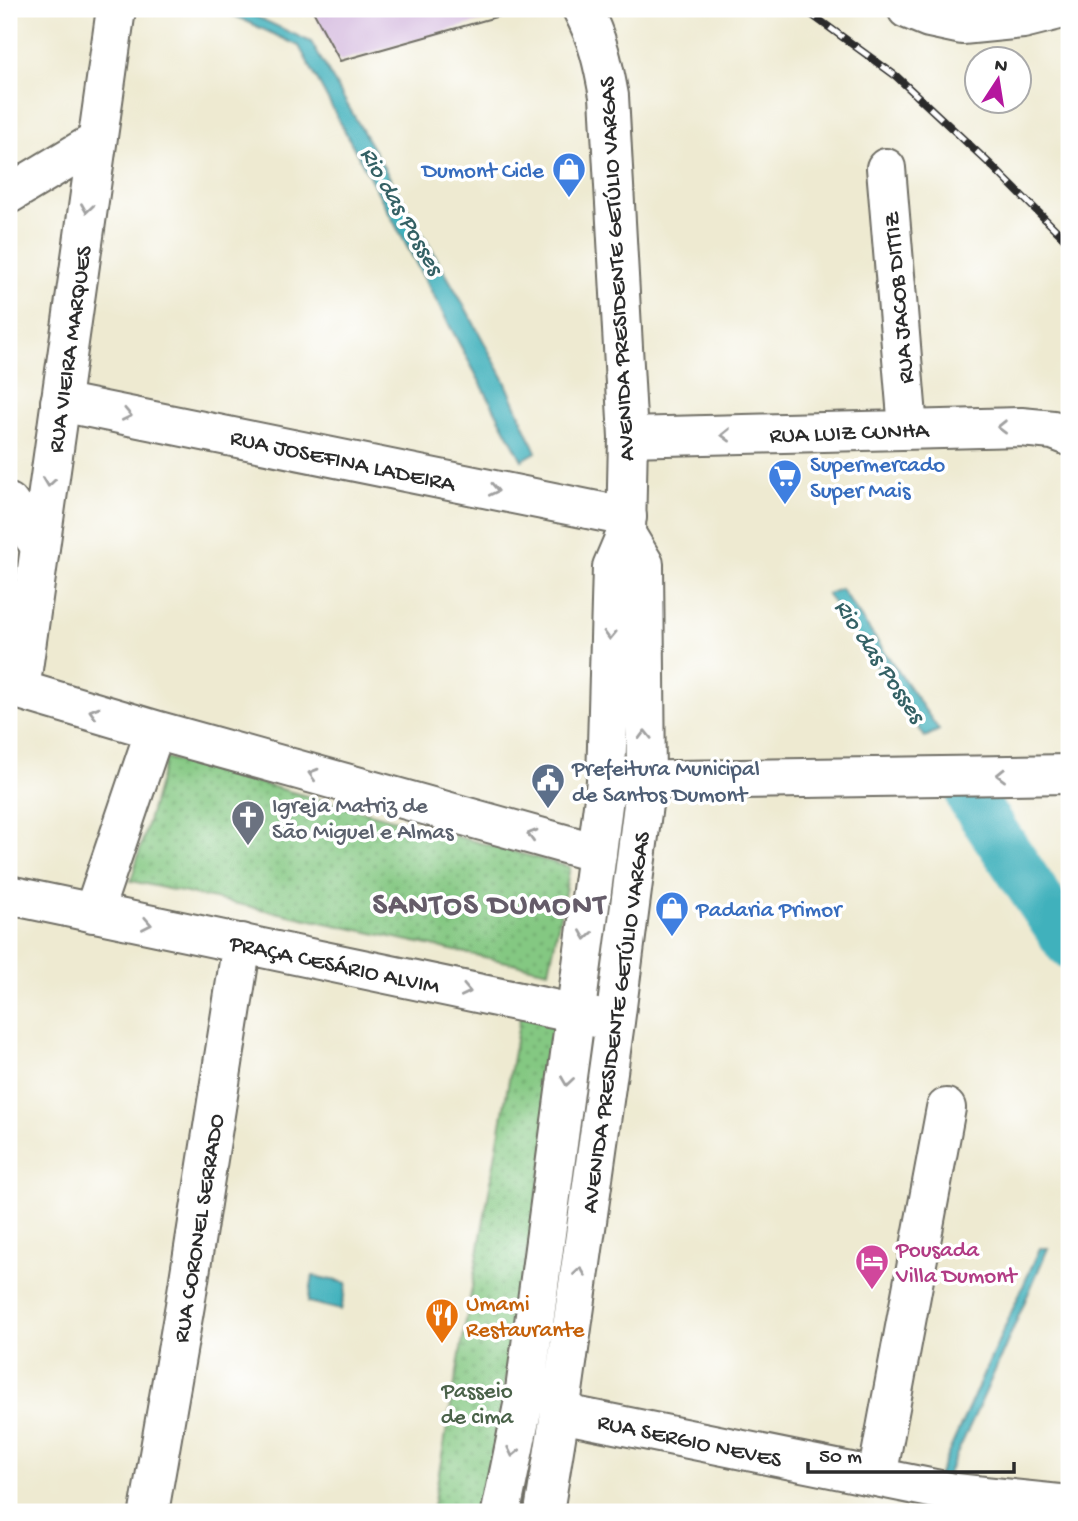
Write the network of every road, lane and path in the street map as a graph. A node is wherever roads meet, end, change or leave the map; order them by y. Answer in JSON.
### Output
{"nodes":[{"id":1,"x":116,"y":9,"type":"edge"},
{"id":2,"x":582,"y":9,"type":"edge"},
{"id":3,"x":907,"y":9,"type":"edge"},
{"id":4,"x":1063,"y":9,"type":"edge"},
{"id":5,"x":97,"y":141,"type":"junction"},
{"id":6,"x":886,"y":168,"type":"dead end"},
{"id":7,"x":9,"y":194,"type":"edge"},
{"id":8,"x":60,"y":402,"type":"junction"},
{"id":9,"x":908,"y":429,"type":"junction"},
{"id":10,"x":1069,"y":436,"type":"edge"},
{"id":11,"x":628,"y":437,"type":"junction"},
{"id":12,"x":9,"y":503,"type":"edge"},
{"id":13,"x":626,"y":526,"type":"junction"},
{"id":14,"x":40,"y":545,"type":"junction"},
{"id":15,"x":14,"y":690,"type":"edge"},
{"id":16,"x":155,"y":730,"type":"junction"},
{"id":17,"x":1069,"y":774,"type":"edge"},
{"id":18,"x":606,"y":781,"type":"junction"},
{"id":19,"x":646,"y":781,"type":"junction"},
{"id":20,"x":597,"y":853,"type":"junction"},
{"id":21,"x":9,"y":895,"type":"edge"},
{"id":22,"x":93,"y":913,"type":"junction"},
{"id":23,"x":242,"y":943,"type":"junction"},
{"id":24,"x":576,"y":1014,"type":"junction"},
{"id":25,"x":615,"y":1022,"type":"junction"},
{"id":26,"x":946,"y":1108,"type":"dead end"},
{"id":27,"x":544,"y":1254,"type":"junction"},
{"id":28,"x":560,"y":1413,"type":"junction"},
{"id":29,"x":877,"y":1477,"type":"junction"},
{"id":30,"x":1069,"y":1505,"type":"edge"},
{"id":31,"x":149,"y":1512,"type":"edge"},
{"id":32,"x":501,"y":1512,"type":"edge"},
{"id":33,"x":544,"y":1512,"type":"edge"}],
"edges":[{"from":1,"to":5,"type":"street","name":"RUA VIEIRA MARQUES"},
{"from":2,"to":11,"type":"street","name":"AVENIDA PRESIDENTE GETÚLIO VARGAS"},
{"from":3,"to":4,"type":"street"},
{"from":5,"to":7,"type":"street"},
{"from":5,"to":8,"type":"street","name":"RUA VIEIRA MARQUES","one_way":true},
{"from":6,"to":9,"type":"street","name":"RUA JACOB DITTIZ"},
{"from":8,"to":13,"type":"street","name":"RUA JOSEFINA LADEIRA","one_way":true},
{"from":8,"to":14,"type":"street","name":"RUA VIEIRA MARQUES","one_way":true},
{"from":10,"to":9,"type":"street","name":"RUA LUIZ CUNHA","one_way":true},
{"from":9,"to":11,"type":"street","name":"RUA LUIZ CUNHA","one_way":true},
{"from":11,"to":13,"type":"street","name":"AVENIDA PRESIDENTE GETÚLIO VARGAS"},
{"from":12,"to":14,"type":"street"},
{"from":13,"to":18,"type":"street","name":"AVENIDA PRESIDENTE GETÚLIO VARGAS","one_way":true},
{"from":19,"to":13,"type":"street","name":"AVENIDA PRESIDENTE GETÚLIO VARGAS","one_way":true},
{"from":14,"to":15,"type":"street","name":"RUA VIEIRA MARQUES"},
{"from":16,"to":15,"type":"street","one_way":true},
{"from":20,"to":16,"type":"street","one_way":true},
{"from":16,"to":22,"type":"street"},
{"from":17,"to":19,"type":"street","one_way":true},
{"from":18,"to":19,"type":"street"},
{"from":18,"to":20,"type":"street","name":"AVENIDA PRESIDENTE GETÚLIO VARGAS"},
{"from":19,"to":25,"type":"street","name":"AVENIDA PRESIDENTE GETÚLIO VARGAS"},
{"from":20,"to":24,"type":"street","name":"AVENIDA PRESIDENTE GETÚLIO VARGAS","one_way":true},
{"from":20,"to":25,"type":"street"},
{"from":21,"to":22,"type":"street","name":"PRAÇA CESÁRIO ALVIM"},
{"from":22,"to":23,"type":"street","name":"PRAÇA CESÁRIO ALVIM","one_way":true},
{"from":23,"to":24,"type":"street","name":"PRAÇA CESÁRIO ALVIM","one_way":true},
{"from":23,"to":31,"type":"street","name":"RUA CORONEL SERRADO"},
{"from":24,"to":25,"type":"street","name":"PRAÇA CESÁRIO ALVIM"},
{"from":24,"to":27,"type":"street","name":"AVENIDA PRESIDENTE GETÚLIO VARGAS","one_way":true},
{"from":28,"to":25,"type":"street","name":"AVENIDA PRESIDENTE GETÚLIO VARGAS","one_way":true},
{"from":26,"to":29,"type":"street"},
{"from":27,"to":28,"type":"street"},
{"from":27,"to":32,"type":"street","name":"AVENIDA PRESIDENTE GETÚLIO VARGAS","one_way":true},
{"from":28,"to":29,"type":"street","name":"RUA SERGIO NEVES"},
{"from":28,"to":33,"type":"street","name":"AVENIDA PRESIDENTE GETÚLIO VARGAS"},
{"from":29,"to":30,"type":"street","name":"RUA SERGIO NEVES"}]}
